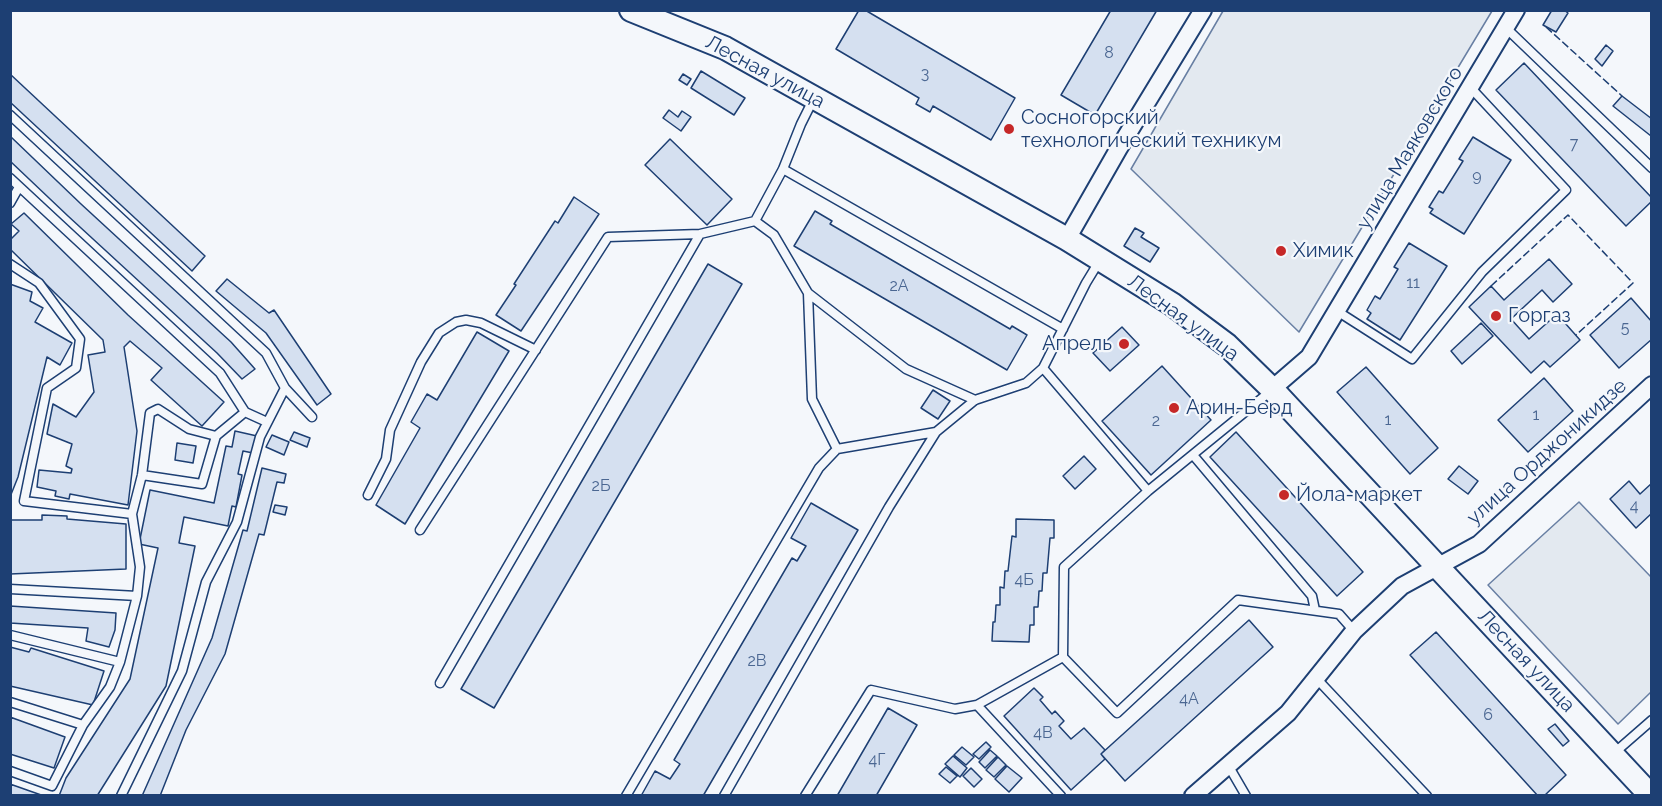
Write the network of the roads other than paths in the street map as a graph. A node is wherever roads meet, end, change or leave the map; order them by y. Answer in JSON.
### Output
{"nodes":[{"id":1,"x":1203,"y":10,"type":"edge"},
{"id":2,"x":1516,"y":10,"type":"edge"},
{"id":3,"x":632,"y":11,"type":"edge"},
{"id":4,"x":1506,"y":28,"type":"junction"},
{"id":5,"x":1470,"y":87,"type":"junction"},
{"id":6,"x":814,"y":98,"type":"junction"},
{"id":7,"x":10,"y":115,"type":"edge"},
{"id":8,"x":1652,"y":168,"type":"edge"},
{"id":9,"x":783,"y":169,"type":"junction"},
{"id":10,"x":10,"y":178,"type":"edge"},
{"id":11,"x":19,"y":187,"type":"junction"},
{"id":12,"x":10,"y":203,"type":"edge"},
{"id":13,"x":755,"y":221,"type":"junction"},
{"id":14,"x":700,"y":234,"type":"junction"},
{"id":15,"x":1067,"y":239,"type":"junction"},
{"id":16,"x":1101,"y":260,"type":"junction"},
{"id":17,"x":10,"y":264,"type":"edge"},
{"id":18,"x":808,"y":293,"type":"junction"},
{"id":19,"x":1337,"y":311,"type":"junction"},
{"id":20,"x":1063,"y":329,"type":"junction"},
{"id":21,"x":536,"y":350,"type":"junction"},
{"id":22,"x":1043,"y":368,"type":"junction"},
{"id":23,"x":1652,"y":385,"type":"edge"},
{"id":24,"x":285,"y":388,"type":"junction"},
{"id":25,"x":1272,"y":390,"type":"junction"},
{"id":26,"x":975,"y":400,"type":"junction"},
{"id":27,"x":245,"y":412,"type":"junction"},
{"id":28,"x":312,"y":417,"type":"dead end"},
{"id":29,"x":267,"y":422,"type":"junction"},
{"id":30,"x":936,"y":432,"type":"junction"},
{"id":31,"x":216,"y":436,"type":"junction"},
{"id":32,"x":837,"y":449,"type":"junction"},
{"id":33,"x":1193,"y":455,"type":"junction"},
{"id":34,"x":142,"y":475,"type":"junction"},
{"id":35,"x":1148,"y":491,"type":"junction"},
{"id":36,"x":368,"y":495,"type":"dead end"},
{"id":37,"x":132,"y":514,"type":"junction"},
{"id":38,"x":420,"y":530,"type":"dead end"},
{"id":39,"x":1438,"y":565,"type":"junction"},
{"id":40,"x":10,"y":589,"type":"edge"},
{"id":41,"x":137,"y":596,"type":"junction"},
{"id":42,"x":1315,"y":610,"type":"junction"},
{"id":43,"x":1354,"y":631,"type":"junction"},
{"id":44,"x":10,"y":634,"type":"edge"},
{"id":45,"x":1063,"y":657,"type":"junction"},
{"id":46,"x":120,"y":662,"type":"junction"},
{"id":47,"x":1316,"y":678,"type":"junction"},
{"id":48,"x":440,"y":683,"type":"dead end"},
{"id":49,"x":10,"y":702,"type":"edge"},
{"id":50,"x":977,"y":705,"type":"junction"},
{"id":51,"x":1652,"y":720,"type":"edge"},
{"id":52,"x":83,"y":725,"type":"junction"},
{"id":53,"x":1613,"y":755,"type":"junction"},
{"id":54,"x":1228,"y":765,"type":"junction"},
{"id":55,"x":10,"y":771,"type":"edge"},
{"id":56,"x":121,"y":795,"type":"edge"},
{"id":57,"x":626,"y":795,"type":"edge"},
{"id":58,"x":724,"y":795,"type":"edge"},
{"id":59,"x":805,"y":795,"type":"edge"},
{"id":60,"x":1059,"y":795,"type":"edge"},
{"id":61,"x":1193,"y":795,"type":"edge"},
{"id":62,"x":1246,"y":795,"type":"edge"},
{"id":63,"x":1427,"y":795,"type":"edge"},
{"id":64,"x":1651,"y":795,"type":"edge"}],
"edges":[{"from":1,"to":15,"type":"street"},
{"from":2,"to":4,"type":"street","name":"улица Маяковского"},
{"from":3,"to":6,"type":"main road","name":"Лесная улица"},
{"from":4,"to":5,"type":"street","name":"улица Маяковского"},
{"from":4,"to":8,"type":"lane"},
{"from":5,"to":19,"type":"street","name":"улица Маяковского"},
{"from":5,"to":19,"type":"lane"},
{"from":6,"to":9,"type":"lane"},
{"from":6,"to":15,"type":"main road","name":"Лесная улица"},
{"from":7,"to":24,"type":"lane"},
{"from":9,"to":13,"type":"lane"},
{"from":9,"to":20,"type":"lane"},
{"from":10,"to":11,"type":"lane"},
{"from":11,"to":12,"type":"lane"},
{"from":11,"to":27,"type":"lane"},
{"from":13,"to":14,"type":"lane"},
{"from":13,"to":18,"type":"lane"},
{"from":14,"to":21,"type":"lane"},
{"from":14,"to":48,"type":"lane"},
{"from":15,"to":16,"type":"main road","name":"Лесная улица"},
{"from":16,"to":20,"type":"lane"},
{"from":16,"to":25,"type":"main road","name":"Лесная улица"},
{"from":17,"to":37,"type":"lane"},
{"from":18,"to":26,"type":"lane"},
{"from":18,"to":32,"type":"lane"},
{"from":19,"to":25,"type":"street","name":"улица Маяковского"},
{"from":20,"to":22,"type":"lane"},
{"from":21,"to":36,"type":"lane"},
{"from":21,"to":38,"type":"lane"},
{"from":22,"to":26,"type":"lane"},
{"from":22,"to":35,"type":"lane"},
{"from":23,"to":39,"type":"street","name":"улица Орджоникидзе"},
{"from":24,"to":28,"type":"lane"},
{"from":24,"to":29,"type":"lane"},
{"from":25,"to":33,"type":"lane"},
{"from":25,"to":39,"type":"main road","name":"Лесная улица"},
{"from":26,"to":30,"type":"lane"},
{"from":27,"to":29,"type":"lane"},
{"from":27,"to":31,"type":"lane"},
{"from":29,"to":56,"type":"lane"},
{"from":30,"to":32,"type":"lane"},
{"from":30,"to":58,"type":"lane"},
{"from":31,"to":34,"type":"lane"},
{"from":31,"to":34,"type":"lane"},
{"from":32,"to":57,"type":"lane"},
{"from":33,"to":35,"type":"lane"},
{"from":33,"to":42,"type":"lane"},
{"from":34,"to":37,"type":"lane"},
{"from":35,"to":45,"type":"lane"},
{"from":37,"to":41,"type":"lane"},
{"from":39,"to":43,"type":"street","name":"улица Орджоникидзе"},
{"from":39,"to":53,"type":"main road","name":"Лесная улица"},
{"from":40,"to":41,"type":"lane"},
{"from":41,"to":46,"type":"lane"},
{"from":42,"to":43,"type":"lane"},
{"from":42,"to":45,"type":"lane"},
{"from":43,"to":47,"type":"street","name":"улица Орджоникидзе"},
{"from":44,"to":46,"type":"lane"},
{"from":45,"to":50,"type":"lane"},
{"from":46,"to":52,"type":"lane"},
{"from":47,"to":54,"type":"street","name":"улица Орджоникидзе"},
{"from":47,"to":63,"type":"lane"},
{"from":49,"to":52,"type":"lane"},
{"from":50,"to":59,"type":"lane"},
{"from":50,"to":60,"type":"lane"},
{"from":51,"to":53,"type":"lane"},
{"from":52,"to":55,"type":"lane"},
{"from":53,"to":64,"type":"main road","name":"Лесная улица"},
{"from":54,"to":61,"type":"street","name":"улица Орджоникидзе"},
{"from":54,"to":62,"type":"lane"}]}
